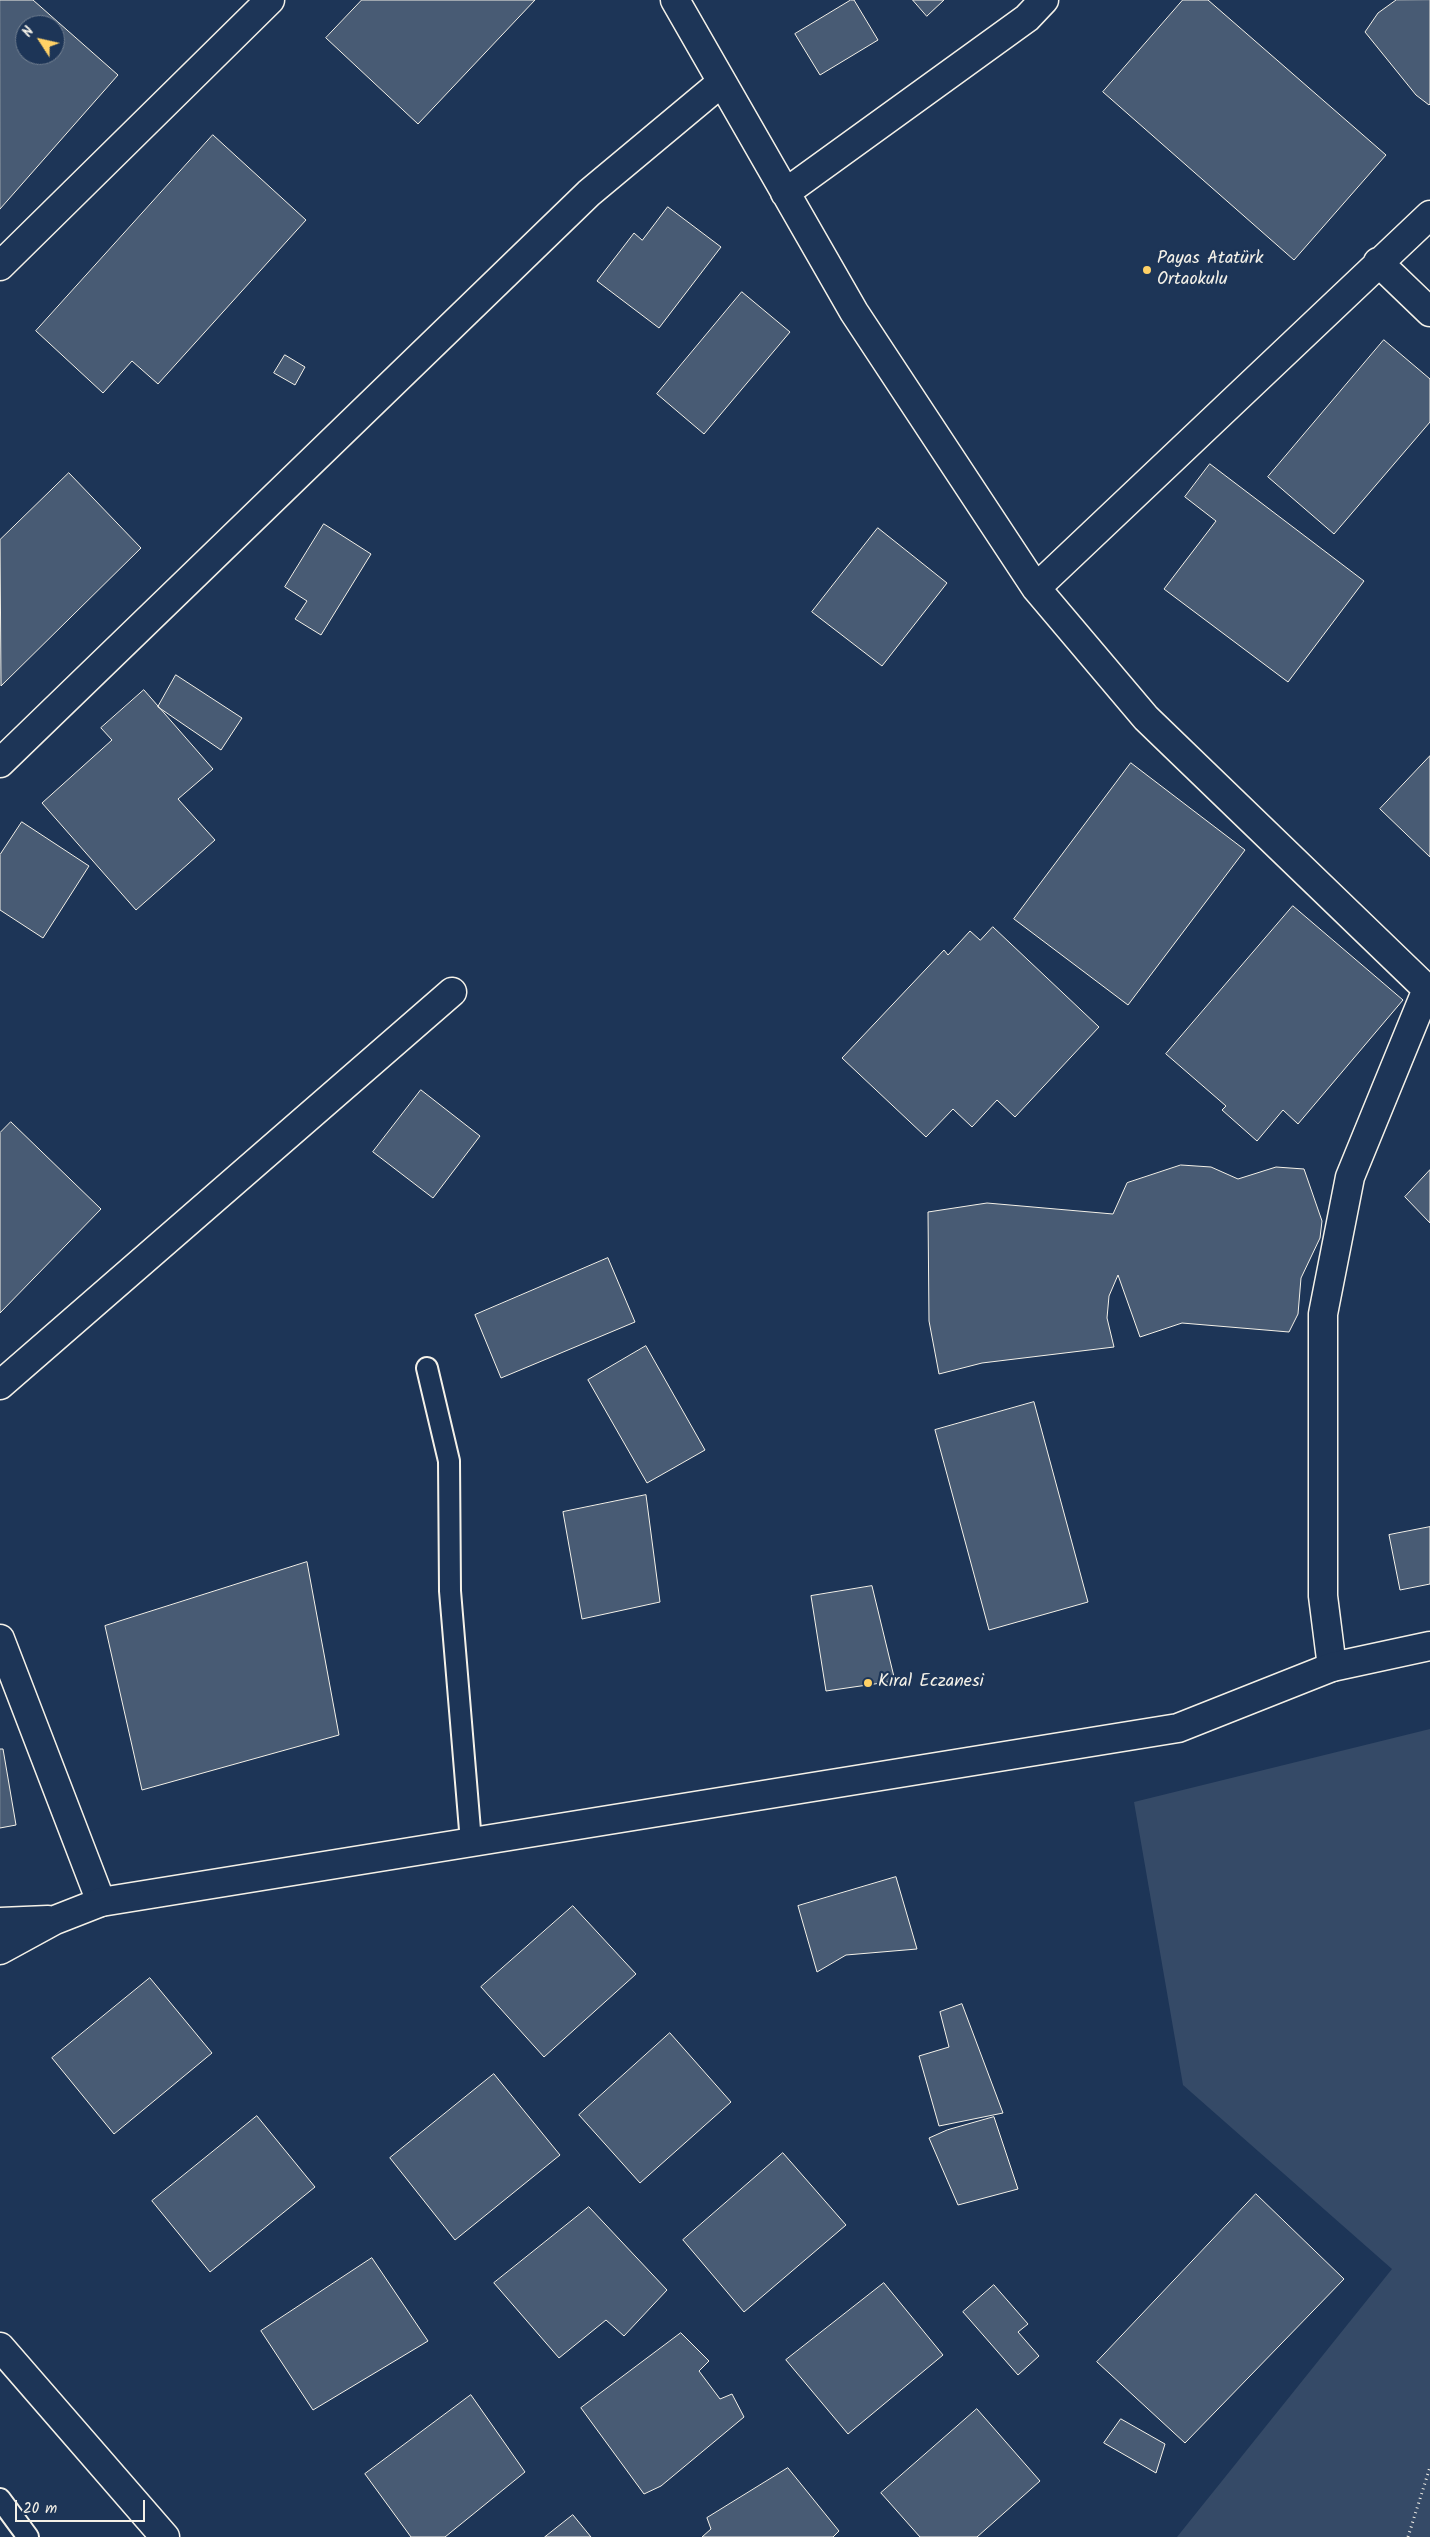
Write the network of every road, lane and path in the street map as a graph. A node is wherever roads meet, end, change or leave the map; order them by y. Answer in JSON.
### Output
{"nodes":[{"id":1,"x":270,"y":0,"type":"edge"},
{"id":2,"x":675,"y":0,"type":"edge"},
{"id":3,"x":1044,"y":0,"type":"edge"},
{"id":4,"x":722,"y":82,"type":"junction"},
{"id":5,"x":785,"y":193,"type":"junction"},
{"id":6,"x":1430,"y":215,"type":"edge"},
{"id":7,"x":1378,"y":262,"type":"junction"},
{"id":8,"x":0,"y":266,"type":"edge"},
{"id":9,"x":1430,"y":312,"type":"edge"},
{"id":10,"x":1036,"y":588,"type":"junction"},
{"id":11,"x":0,"y":763,"type":"edge"},
{"id":12,"x":1428,"y":990,"type":"edge"},
{"id":13,"x":452,"y":992,"type":"dead end"},
{"id":14,"x":427,"y":1368,"type":"dead end"},
{"id":15,"x":0,"y":1385,"type":"edge"},
{"id":16,"x":0,"y":1639,"type":"edge"},
{"id":17,"x":1430,"y":1646,"type":"edge"},
{"id":18,"x":1332,"y":1667,"type":"junction"},
{"id":19,"x":471,"y":1842,"type":"junction"},
{"id":20,"x":101,"y":1902,"type":"junction"},
{"id":21,"x":55,"y":1920,"type":"junction"},
{"id":22,"x":0,"y":1922,"type":"edge"},
{"id":23,"x":0,"y":1950,"type":"edge"},
{"id":24,"x":0,"y":2347,"type":"edge"},
{"id":25,"x":1430,"y":2467,"type":"edge"},
{"id":26,"x":0,"y":2499,"type":"edge"},
{"id":27,"x":28,"y":2537,"type":"edge"},
{"id":28,"x":165,"y":2537,"type":"edge"},
{"id":29,"x":1408,"y":2537,"type":"edge"}],
"edges":[{"from":1,"to":8,"type":"street"},
{"from":2,"to":4,"type":"street"},
{"from":3,"to":5,"type":"street"},
{"from":4,"to":5,"type":"street"},
{"from":4,"to":11,"type":"street"},
{"from":5,"to":10,"type":"street"},
{"from":6,"to":7,"type":"street"},
{"from":7,"to":9,"type":"street"},
{"from":7,"to":10,"type":"street"},
{"from":10,"to":12,"type":"street"},
{"from":12,"to":18,"type":"street"},
{"from":13,"to":15,"type":"street"},
{"from":14,"to":19,"type":"lane"},
{"from":16,"to":20,"type":"street"},
{"from":17,"to":18,"type":"street"},
{"from":18,"to":19,"type":"street"},
{"from":19,"to":20,"type":"street"},
{"from":20,"to":21,"type":"street"},
{"from":21,"to":22,"type":"street"},
{"from":21,"to":23,"type":"street"},
{"from":24,"to":28,"type":"street"},
{"from":25,"to":29,"type":"path"},
{"from":26,"to":27,"type":"lane"}]}
